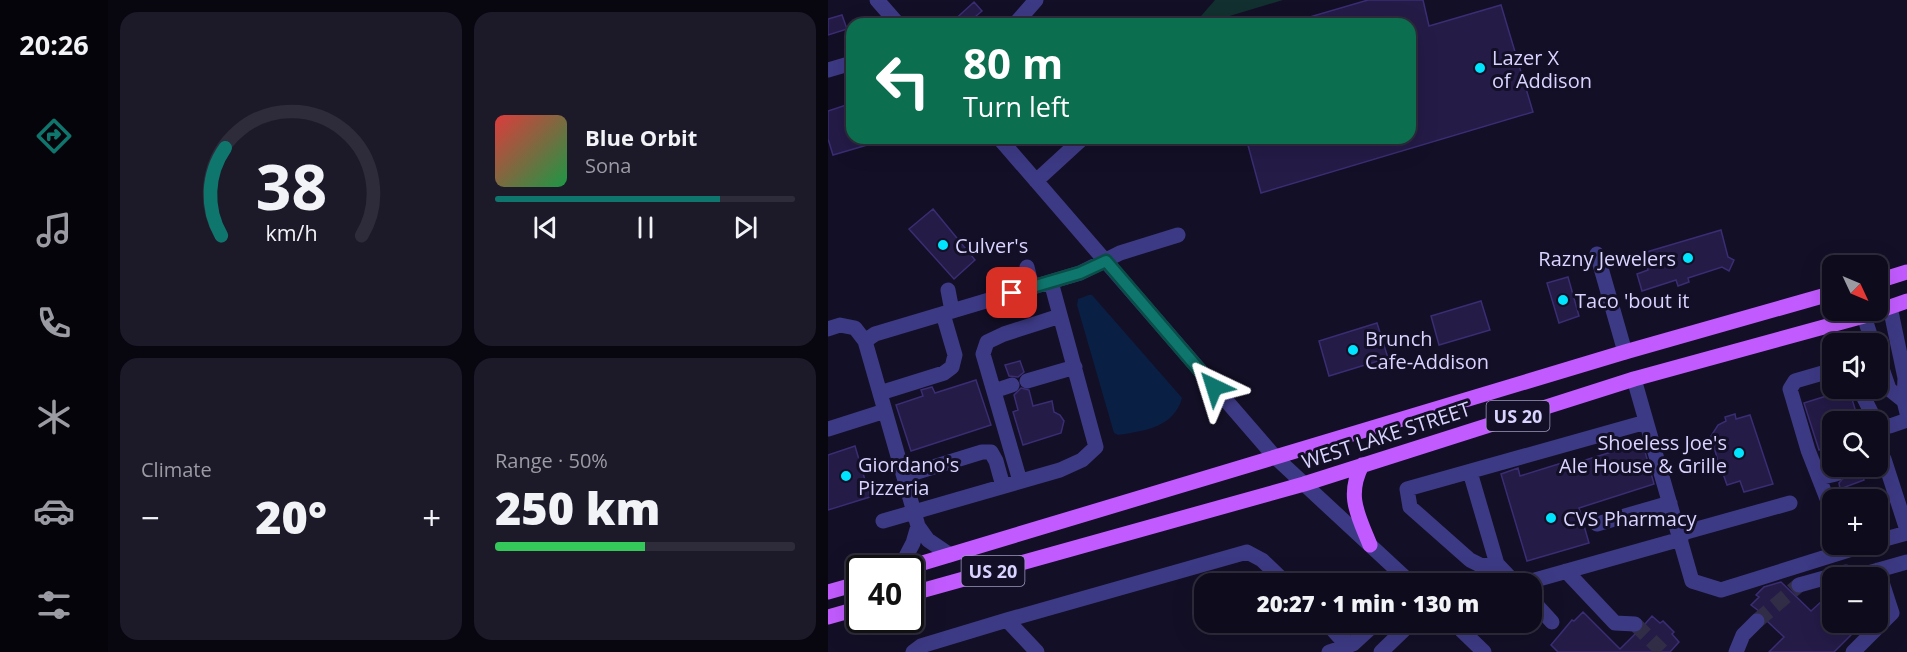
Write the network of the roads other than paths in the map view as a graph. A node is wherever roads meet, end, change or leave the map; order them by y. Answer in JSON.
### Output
{"nodes":[{"id":1,"x":877,"y":0,"type":"edge"},
{"id":2,"x":1036,"y":0,"type":"edge"},
{"id":3,"x":893,"y":18,"type":"edge"},
{"id":4,"x":1020,"y":18,"type":"edge"},
{"id":5,"x":846,"y":65,"type":"edge"},
{"id":6,"x":828,"y":70,"type":"edge"},
{"id":7,"x":1004,"y":144,"type":"edge"},
{"id":8,"x":1076,"y":144,"type":"edge"},
{"id":9,"x":1036,"y":181,"type":"junction"},
{"id":10,"x":1178,"y":236,"type":"dead end"},
{"id":11,"x":1597,"y":254,"type":"dead end"},
{"id":12,"x":1106,"y":261,"type":"junction"},
{"id":13,"x":1027,"y":267,"type":"dead end"},
{"id":14,"x":1907,"y":272,"type":"edge"},
{"id":15,"x":1888,"y":277,"type":"edge"},
{"id":16,"x":1051,"y":282,"type":"junction"},
{"id":17,"x":1032,"y":287,"type":"junction"},
{"id":18,"x":948,"y":290,"type":"dead end"},
{"id":19,"x":1822,"y":296,"type":"edge"},
{"id":20,"x":1907,"y":301,"type":"edge"},
{"id":21,"x":1890,"y":307,"type":"joint"},
{"id":22,"x":947,"y":312,"type":"junction"},
{"id":23,"x":1060,"y":316,"type":"junction"},
{"id":24,"x":1846,"y":321,"type":"edge"},
{"id":25,"x":828,"y":329,"type":"edge"},
{"id":26,"x":865,"y":341,"type":"junction"},
{"id":27,"x":1625,"y":352,"type":"junction"},
{"id":28,"x":1075,"y":367,"type":"junction"},
{"id":29,"x":1822,"y":373,"type":"edge"},
{"id":30,"x":1634,"y":379,"type":"junction"},
{"id":31,"x":1888,"y":385,"type":"edge"},
{"id":32,"x":994,"y":391,"type":"junction"},
{"id":33,"x":880,"y":393,"type":"junction"},
{"id":34,"x":1905,"y":407,"type":"edge"},
{"id":35,"x":885,"y":411,"type":"junction"},
{"id":36,"x":1907,"y":420,"type":"edge"},
{"id":37,"x":1646,"y":422,"type":"junction"},
{"id":38,"x":1888,"y":426,"type":"edge"},
{"id":39,"x":828,"y":429,"type":"edge"},
{"id":40,"x":1275,"y":457,"type":"junction"},
{"id":41,"x":1362,"y":465,"type":"junction"},
{"id":42,"x":1470,"y":472,"type":"junction"},
{"id":43,"x":1888,"y":472,"type":"edge"},
{"id":44,"x":904,"y":476,"type":"junction"},
{"id":45,"x":1823,"y":477,"type":"tunnel mouth"},
{"id":46,"x":1819,"y":478,"type":"junction"},
{"id":47,"x":1020,"y":481,"type":"junction"},
{"id":48,"x":1304,"y":484,"type":"junction"},
{"id":49,"x":1003,"y":486,"type":"junction"},
{"id":50,"x":1823,"y":489,"type":"edge"},
{"id":51,"x":1670,"y":503,"type":"junction"},
{"id":52,"x":1790,"y":503,"type":"dead end"},
{"id":53,"x":916,"y":519,"type":"junction"},
{"id":54,"x":883,"y":521,"type":"dead end"},
{"id":55,"x":1597,"y":524,"type":"dead end"},
{"id":56,"x":1907,"y":531,"type":"edge"},
{"id":57,"x":1680,"y":537,"type":"junction"},
{"id":58,"x":1888,"y":538,"type":"edge"},
{"id":59,"x":1370,"y":545,"type":"junction"},
{"id":60,"x":907,"y":555,"type":"edge"},
{"id":61,"x":950,"y":555,"type":"junction"},
{"id":62,"x":1828,"y":555,"type":"edge"},
{"id":63,"x":1811,"y":562,"type":"junction"},
{"id":64,"x":1907,"y":562,"type":"edge"},
{"id":65,"x":924,"y":563,"type":"edge"},
{"id":66,"x":1497,"y":564,"type":"junction"},
{"id":67,"x":1888,"y":567,"type":"edge"},
{"id":68,"x":1566,"y":571,"type":"junction"},
{"id":69,"x":1276,"y":573,"type":"edge"},
{"id":70,"x":1400,"y":573,"type":"edge"},
{"id":71,"x":1506,"y":573,"type":"edge"},
{"id":72,"x":1542,"y":578,"type":"edge"},
{"id":73,"x":1822,"y":580,"type":"edge"},
{"id":74,"x":1817,"y":582,"type":"junction"},
{"id":75,"x":1799,"y":585,"type":"tunnel mouth"},
{"id":76,"x":846,"y":587,"type":"edge"},
{"id":77,"x":924,"y":590,"type":"edge"},
{"id":78,"x":828,"y":592,"type":"edge"},
{"id":79,"x":1888,"y":601,"type":"edge"},
{"id":80,"x":1542,"y":611,"type":"edge"},
{"id":81,"x":846,"y":612,"type":"edge"},
{"id":82,"x":828,"y":617,"type":"edge"},
{"id":83,"x":1888,"y":617,"type":"edge"},
{"id":84,"x":1007,"y":620,"type":"junction"},
{"id":85,"x":1757,"y":621,"type":"tunnel mouth"},
{"id":86,"x":1552,"y":622,"type":"dead end"},
{"id":87,"x":1635,"y":624,"type":"tunnel mouth"},
{"id":88,"x":1336,"y":633,"type":"edge"},
{"id":89,"x":1365,"y":633,"type":"edge"},
{"id":90,"x":1401,"y":633,"type":"edge"},
{"id":91,"x":1464,"y":633,"type":"edge"},
{"id":92,"x":1872,"y":633,"type":"edge"},
{"id":93,"x":1353,"y":644,"type":"junction"},
{"id":94,"x":913,"y":652,"type":"edge"},
{"id":95,"x":1037,"y":652,"type":"edge"},
{"id":96,"x":1329,"y":652,"type":"edge"},
{"id":97,"x":1381,"y":652,"type":"edge"},
{"id":98,"x":1484,"y":652,"type":"edge"},
{"id":99,"x":1736,"y":652,"type":"edge"},
{"id":100,"x":1853,"y":652,"type":"edge"}],
"edges":[{"from":1,"to":3,"type":"street"},
{"from":2,"to":4,"type":"street"},
{"from":5,"to":6,"type":"street"},
{"from":7,"to":9,"type":"street"},
{"from":8,"to":9,"type":"street"},
{"from":9,"to":12,"type":"street"},
{"from":10,"to":12,"type":"street"},
{"from":11,"to":27,"type":"street"},
{"from":12,"to":16,"type":"street"},
{"from":12,"to":40,"type":"street"},
{"from":13,"to":17,"type":"street"},
{"from":14,"to":15,"type":"main road"},
{"from":16,"to":17,"type":"street"},
{"from":16,"to":23,"type":"street"},
{"from":17,"to":22,"type":"street"},
{"from":18,"to":22,"type":"street"},
{"from":19,"to":27,"type":"main road","name":"WEST LAKE STREET","number":"US 20"},
{"from":20,"to":21,"type":"main road","name":"WEST LAKE STREET","number":"US 20"},
{"from":21,"to":34,"type":"street"},
{"from":22,"to":26,"type":"street"},
{"from":22,"to":33,"type":"street"},
{"from":23,"to":28,"type":"street"},
{"from":23,"to":32,"type":"street"},
{"from":24,"to":30,"type":"main road","name":"WEST LAKE STREET","number":"US 20"},
{"from":25,"to":26,"type":"street"},
{"from":26,"to":33,"type":"street"},
{"from":27,"to":40,"type":"main road","name":"WEST LAKE STREET","number":"US 20"},
{"from":28,"to":32,"type":"street"},
{"from":28,"to":47,"type":"street"},
{"from":29,"to":46,"type":"street"},
{"from":30,"to":37,"type":"street"},
{"from":30,"to":41,"type":"main road","name":"WEST LAKE STREET","number":"US 20"},
{"from":31,"to":34,"type":"street"},
{"from":32,"to":47,"type":"street"},
{"from":33,"to":35,"type":"street"},
{"from":35,"to":39,"type":"street"},
{"from":35,"to":44,"type":"street"},
{"from":36,"to":38,"type":"street"},
{"from":37,"to":42,"type":"street"},
{"from":37,"to":51,"type":"street"},
{"from":40,"to":48,"type":"street"},
{"from":40,"to":61,"type":"main road","name":"WEST LAKE STREET","number":"US 20"},
{"from":41,"to":48,"type":"main road","name":"WEST LAKE STREET","number":"US 20"},
{"from":41,"to":59,"type":"main road"},
{"from":42,"to":66,"type":"street"},
{"from":42,"to":66,"type":"street"},
{"from":43,"to":56,"type":"street"},
{"from":44,"to":49,"type":"street"},
{"from":44,"to":53,"type":"street"},
{"from":45,"to":46,"type":"street"},
{"from":46,"to":50,"type":"street"},
{"from":47,"to":49,"type":"street"},
{"from":48,"to":59,"type":"street"},
{"from":48,"to":77,"type":"main road","name":"WEST LAKE STREET","number":"US 20"},
{"from":49,"to":53,"type":"street"},
{"from":51,"to":55,"type":"street"},
{"from":51,"to":57,"type":"street"},
{"from":52,"to":57,"type":"street"},
{"from":53,"to":54,"type":"street"},
{"from":53,"to":60,"type":"street"},
{"from":53,"to":61,"type":"street"},
{"from":56,"to":58,"type":"street"},
{"from":57,"to":63,"type":"street"},
{"from":57,"to":68,"type":"street"},
{"from":59,"to":70,"type":"street"},
{"from":61,"to":65,"type":"main road","name":"WEST LAKE STREET","number":"US 20"},
{"from":62,"to":63,"type":"street"},
{"from":63,"to":74,"type":"street"},
{"from":64,"to":67,"type":"street"},
{"from":66,"to":71,"type":"street"},
{"from":68,"to":72,"type":"street"},
{"from":68,"to":87,"type":"street"},
{"from":69,"to":84,"type":"street"},
{"from":73,"to":74,"type":"street"},
{"from":74,"to":75,"type":"street"},
{"from":76,"to":78,"type":"main road"},
{"from":79,"to":83,"type":"street"},
{"from":80,"to":86,"type":"street"},
{"from":81,"to":82,"type":"main road"},
{"from":84,"to":94,"type":"street"},
{"from":84,"to":95,"type":"street"},
{"from":85,"to":99,"type":"street"},
{"from":88,"to":93,"type":"street"},
{"from":89,"to":93,"type":"street"},
{"from":90,"to":97,"type":"street"},
{"from":91,"to":98,"type":"street"},
{"from":92,"to":100,"type":"street"},
{"from":93,"to":96,"type":"street"}]}
